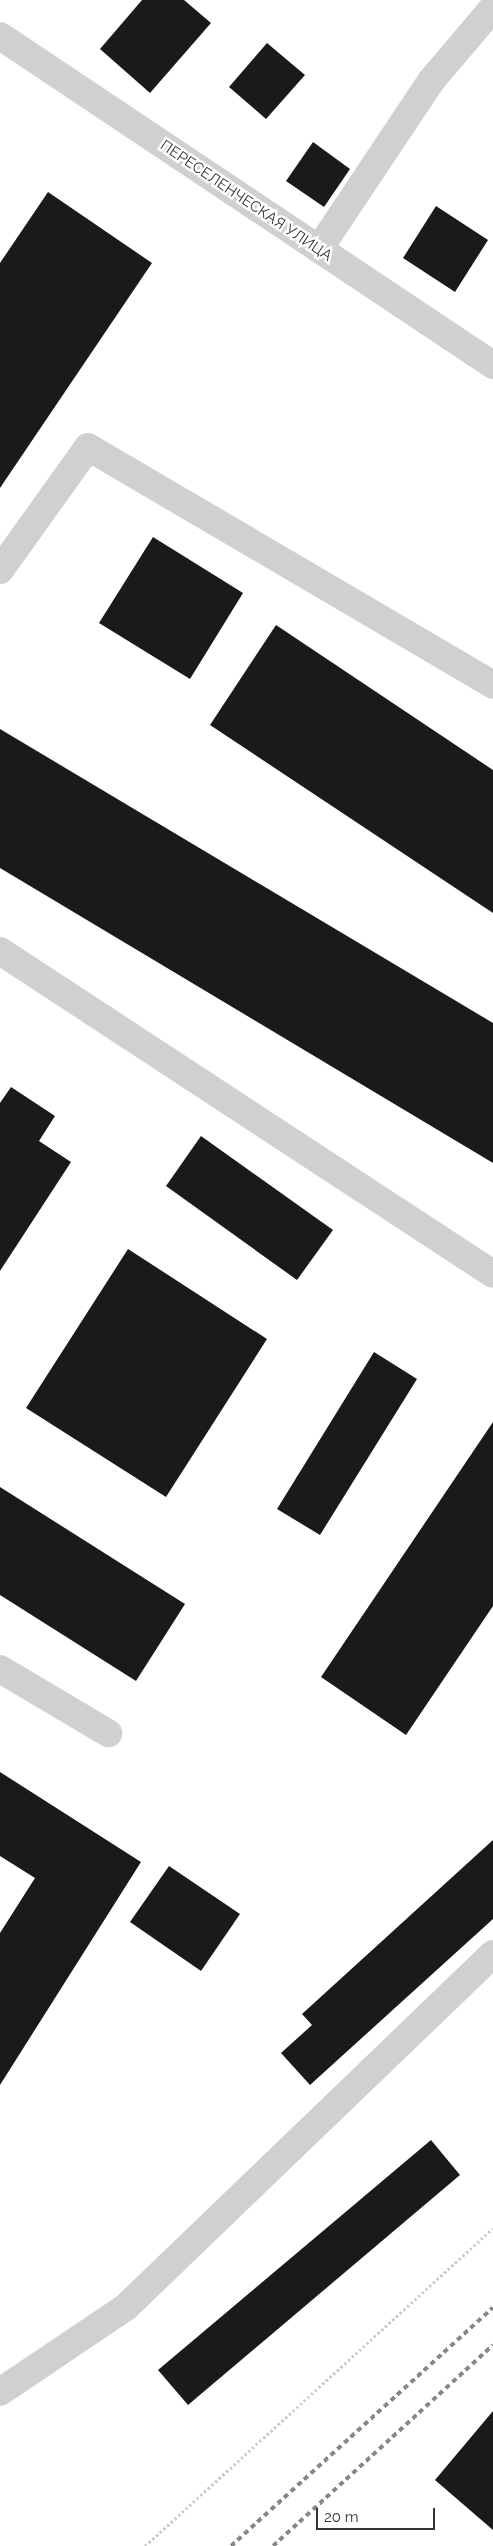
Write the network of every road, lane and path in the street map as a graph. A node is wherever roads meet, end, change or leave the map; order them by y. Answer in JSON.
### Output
{"nodes":[{"id":1,"x":493,"y":8,"type":"edge"},
{"id":2,"x":0,"y":36,"type":"edge"},
{"id":3,"x":319,"y":249,"type":"junction"},
{"id":4,"x":493,"y":365,"type":"edge"},
{"id":5,"x":0,"y":570,"type":"edge"},
{"id":6,"x":493,"y":685,"type":"edge"},
{"id":7,"x":0,"y":951,"type":"edge"},
{"id":8,"x":493,"y":1274,"type":"edge"},
{"id":9,"x":0,"y":1669,"type":"edge"},
{"id":10,"x":108,"y":1733,"type":"dead end"},
{"id":11,"x":493,"y":1954,"type":"edge"},
{"id":12,"x":493,"y":2228,"type":"edge"},
{"id":13,"x":0,"y":2392,"type":"edge"},
{"id":14,"x":146,"y":2546,"type":"edge"}],
"edges":[{"from":1,"to":3,"type":"street"},
{"from":2,"to":3,"type":"street","name":"ПЕРЕСЕЛЕНЧЕСКАЯ УЛИЦА"},
{"from":3,"to":4,"type":"street","name":"ПЕРЕСЕЛЕНЧЕСКАЯ УЛИЦА"},
{"from":5,"to":6,"type":"street"},
{"from":7,"to":8,"type":"street"},
{"from":9,"to":10,"type":"street"},
{"from":11,"to":13,"type":"street"},
{"from":12,"to":14,"type":"path"}]}
